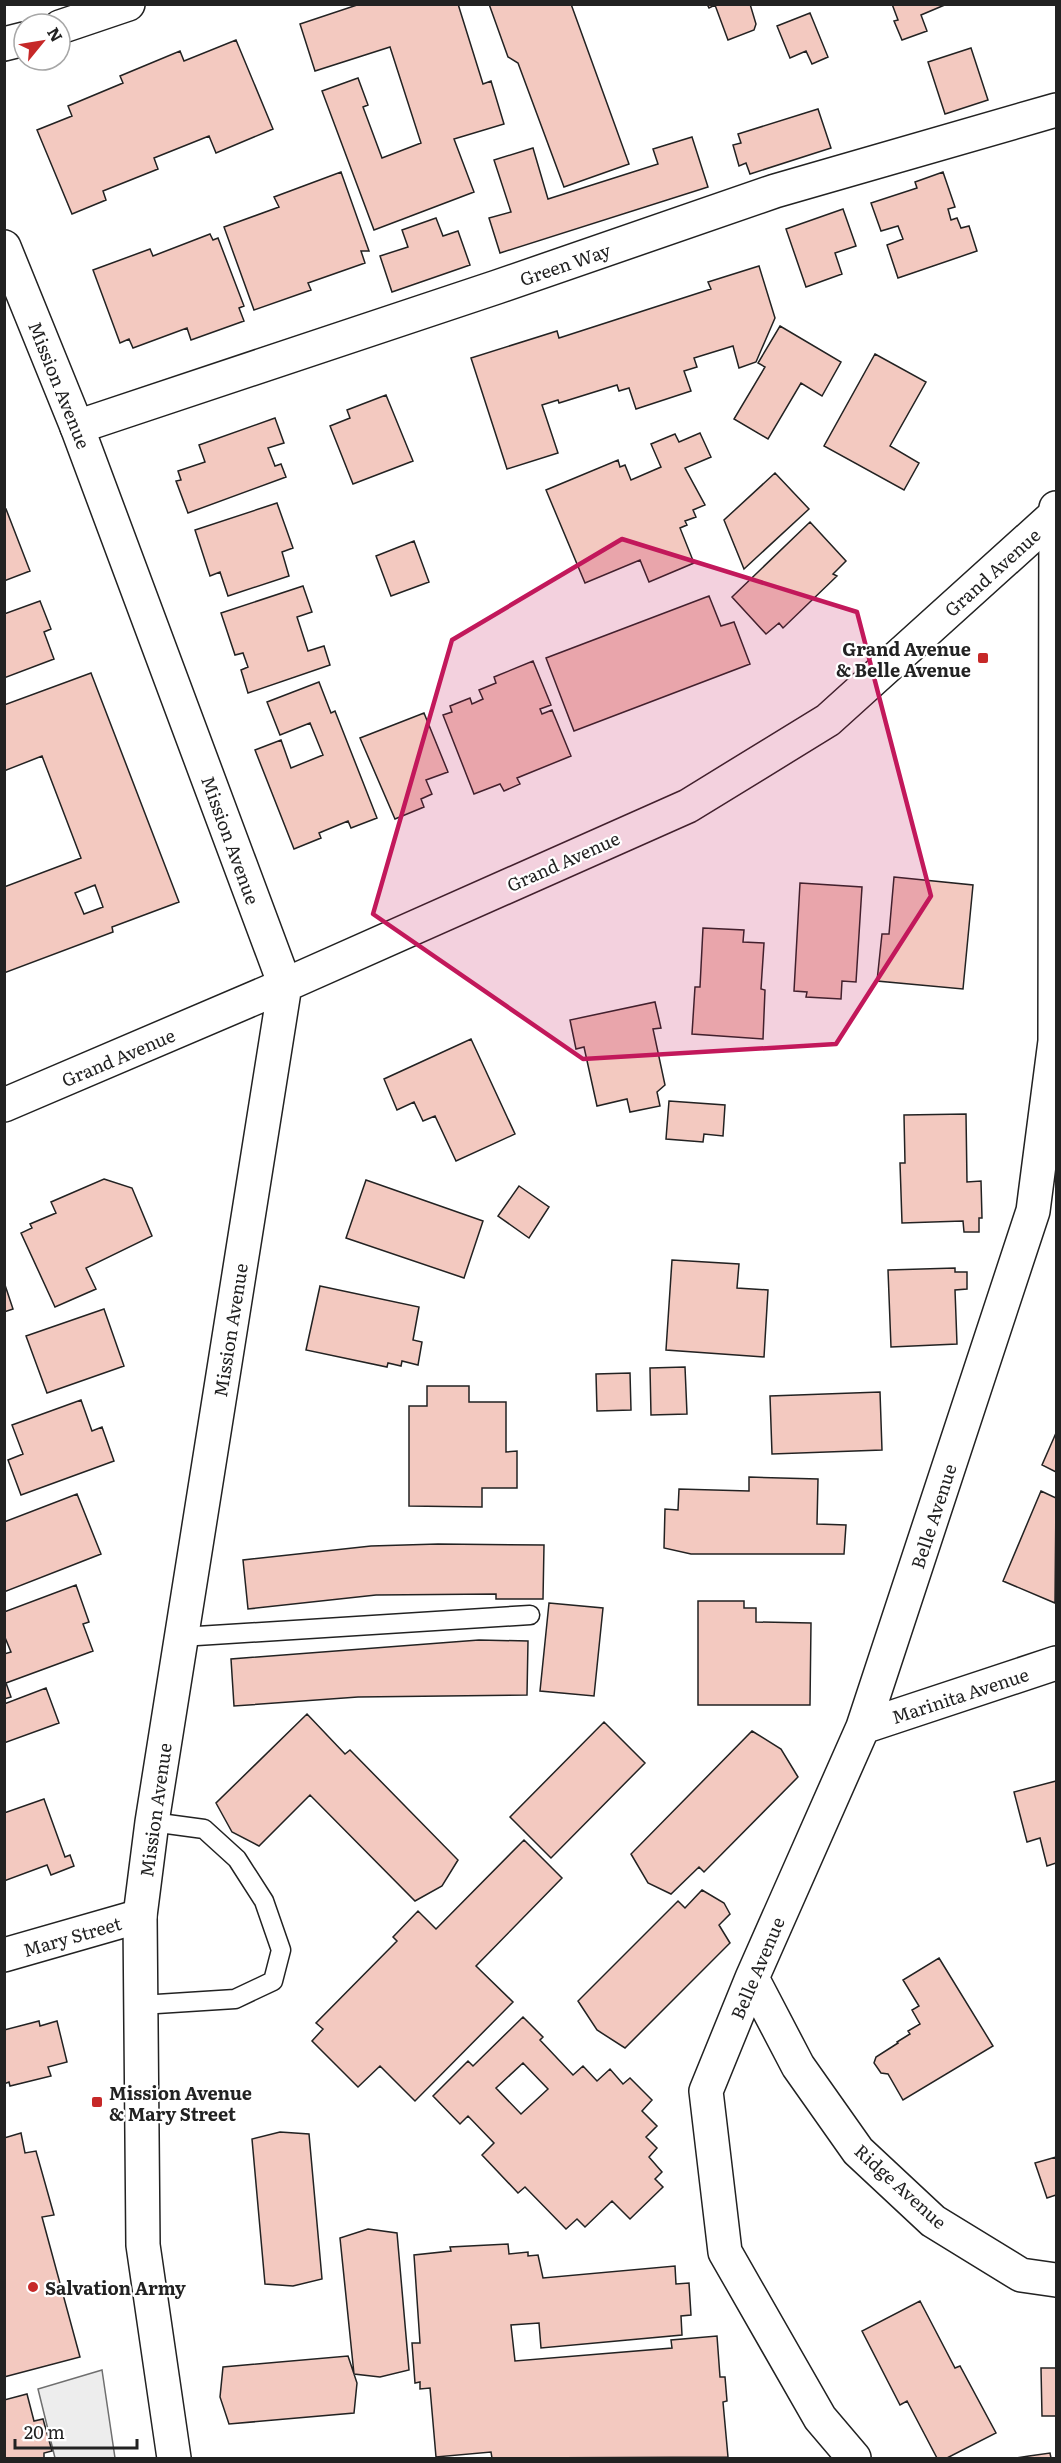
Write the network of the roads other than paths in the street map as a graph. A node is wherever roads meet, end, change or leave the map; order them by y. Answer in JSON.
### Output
{"nodes":[{"id":1,"x":128,"y":4,"type":"edge"},
{"id":2,"x":72,"y":23,"type":"edge"},
{"id":3,"x":1056,"y":110,"type":"edge"},
{"id":4,"x":4,"y":247,"type":"edge"},
{"id":5,"x":77,"y":426,"type":"junction"},
{"id":6,"x":1056,"y":508,"type":"edge"},
{"id":7,"x":1056,"y":514,"type":"edge"},
{"id":8,"x":285,"y":985,"type":"junction"},
{"id":9,"x":4,"y":1106,"type":"edge"},
{"id":10,"x":530,"y":1615,"type":"dead end"},
{"id":11,"x":181,"y":1637,"type":"junction"},
{"id":12,"x":1056,"y":1663,"type":"edge"},
{"id":13,"x":863,"y":1727,"type":"junction"},
{"id":14,"x":152,"y":1822,"type":"junction"},
{"id":15,"x":140,"y":1916,"type":"junction"},
{"id":16,"x":4,"y":1956,"type":"edge"},
{"id":17,"x":752,"y":1978,"type":"junction"},
{"id":18,"x":141,"y":2005,"type":"junction"},
{"id":19,"x":1056,"y":2280,"type":"edge"},
{"id":20,"x":174,"y":2458,"type":"edge"},
{"id":21,"x":854,"y":2458,"type":"edge"}],
"edges":[{"from":1,"to":2,"type":"street"},
{"from":3,"to":5,"type":"street","name":"Green Way"},
{"from":4,"to":5,"type":"street","name":"Mission Avenue"},
{"from":5,"to":8,"type":"street","name":"Mission Avenue"},
{"from":6,"to":7,"type":"street","name":"Belle Avenue"},
{"from":7,"to":8,"type":"street","name":"Grand Avenue"},
{"from":7,"to":13,"type":"street","name":"Belle Avenue"},
{"from":8,"to":9,"type":"street","name":"Grand Avenue"},
{"from":8,"to":11,"type":"street","name":"Mission Avenue"},
{"from":10,"to":11,"type":"lane"},
{"from":11,"to":14,"type":"street","name":"Mission Avenue"},
{"from":12,"to":13,"type":"street","name":"Marinita Avenue"},
{"from":13,"to":17,"type":"street","name":"Belle Avenue"},
{"from":14,"to":15,"type":"street","name":"Mission Avenue"},
{"from":14,"to":18,"type":"lane"},
{"from":15,"to":16,"type":"street","name":"Mary Street"},
{"from":15,"to":18,"type":"street","name":"Mission Avenue"},
{"from":17,"to":19,"type":"street","name":"Ridge Avenue"},
{"from":17,"to":21,"type":"street","name":"Belle Avenue"},
{"from":18,"to":20,"type":"street","name":"Mission Avenue"}]}
